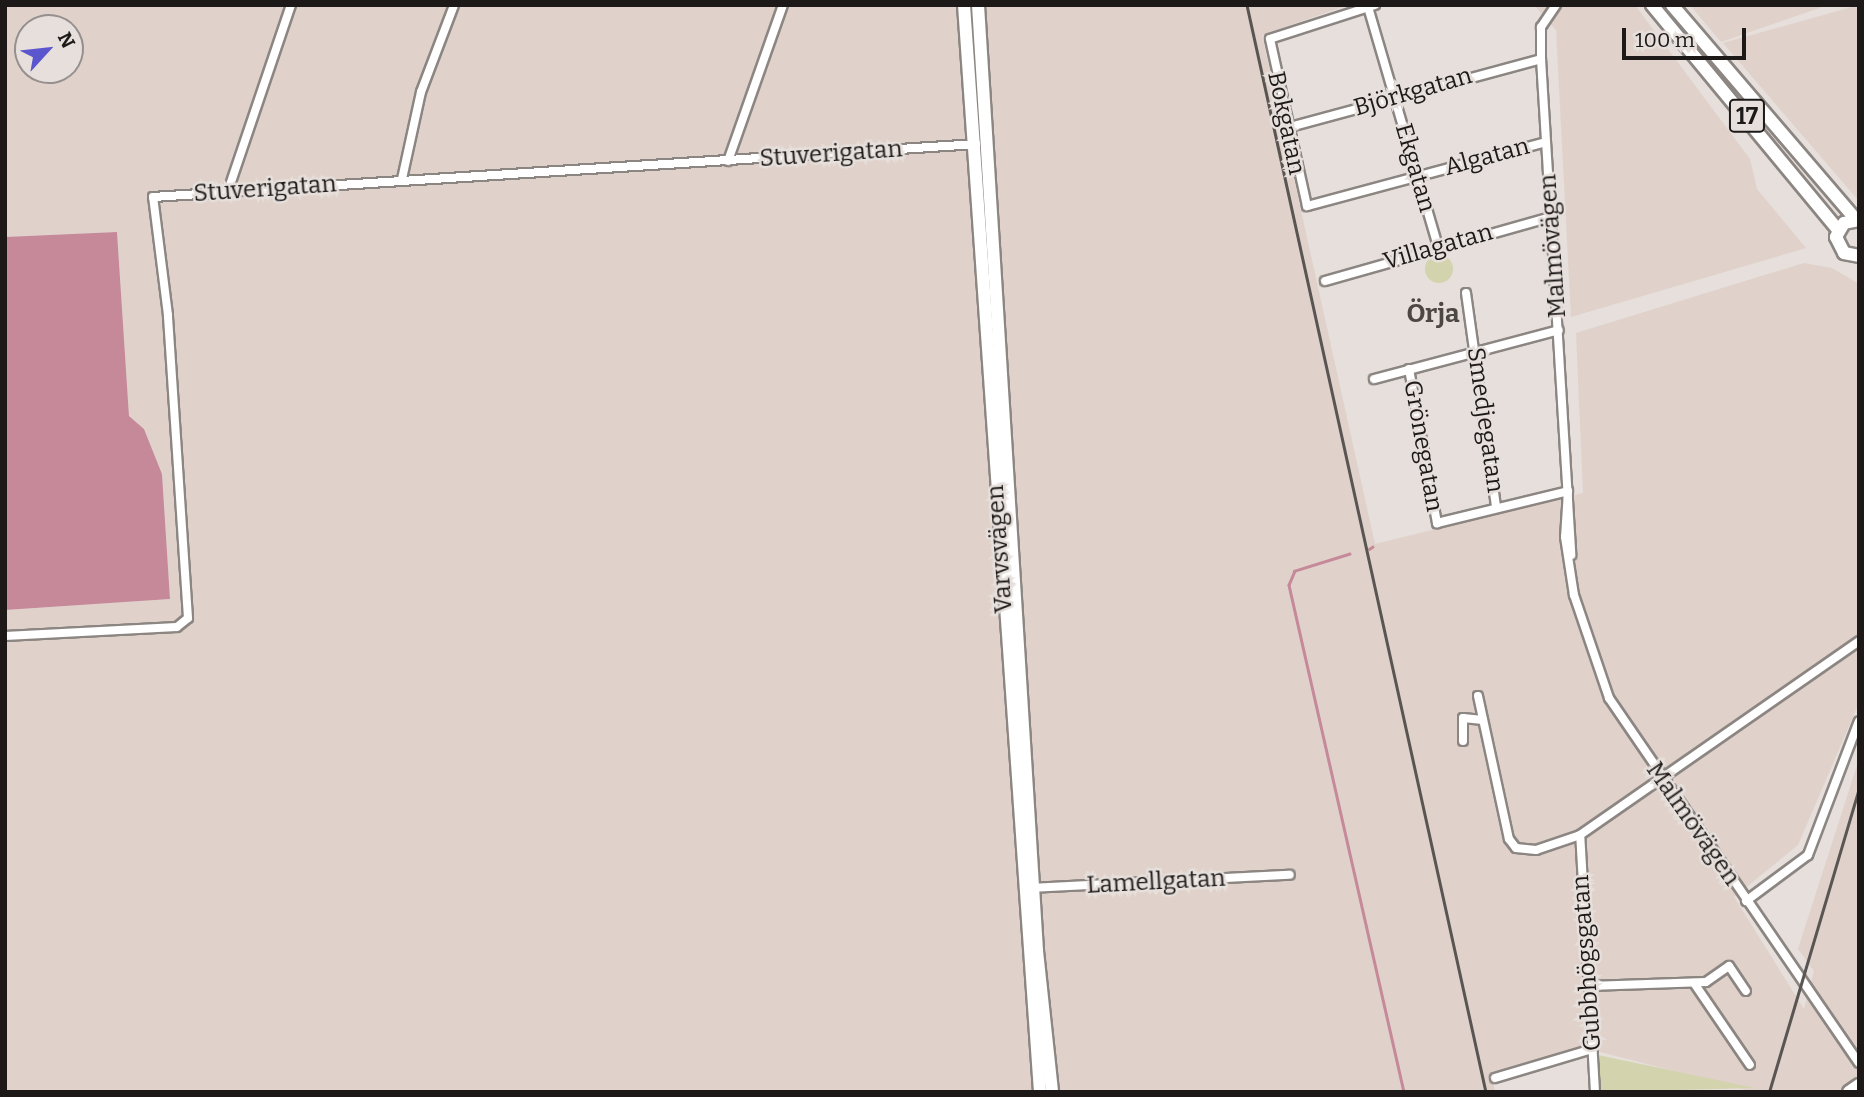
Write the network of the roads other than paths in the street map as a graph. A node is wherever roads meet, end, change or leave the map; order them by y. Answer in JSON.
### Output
{"nodes":[{"id":1,"x":291,"y":5,"type":"edge"},
{"id":2,"x":454,"y":5,"type":"edge"},
{"id":3,"x":783,"y":5,"type":"edge"},
{"id":4,"x":964,"y":5,"type":"edge"},
{"id":5,"x":1542,"y":5,"type":"edge"},
{"id":6,"x":1556,"y":5,"type":"edge"},
{"id":7,"x":1652,"y":5,"type":"edge"},
{"id":8,"x":1672,"y":5,"type":"edge"},
{"id":9,"x":1371,"y":6,"type":"edge"},
{"id":10,"x":977,"y":7,"type":"edge"},
{"id":11,"x":1548,"y":13,"type":"junction"},
{"id":12,"x":1541,"y":59,"type":"junction"},
{"id":13,"x":1394,"y":97,"type":"junction"},
{"id":14,"x":1286,"y":128,"type":"junction"},
{"id":15,"x":1546,"y":142,"type":"junction"},
{"id":16,"x":979,"y":144,"type":"junction"},
{"id":17,"x":728,"y":161,"type":"junction"},
{"id":18,"x":1418,"y":176,"type":"junction"},
{"id":19,"x":402,"y":179,"type":"junction"},
{"id":20,"x":229,"y":188,"type":"junction"},
{"id":21,"x":1307,"y":206,"type":"joint"},
{"id":22,"x":1551,"y":217,"type":"junction"},
{"id":23,"x":1858,"y":220,"type":"edge"},
{"id":24,"x":1838,"y":230,"type":"junction"},
{"id":25,"x":1438,"y":247,"type":"junction"},
{"id":26,"x":1857,"y":258,"type":"edge"},
{"id":27,"x":1325,"y":281,"type":"dead end"},
{"id":28,"x":1466,"y":293,"type":"dead end"},
{"id":29,"x":1559,"y":330,"type":"junction"},
{"id":30,"x":1476,"y":351,"type":"junction"},
{"id":31,"x":1409,"y":369,"type":"junction"},
{"id":32,"x":1374,"y":379,"type":"dead end"},
{"id":33,"x":1568,"y":491,"type":"junction"},
{"id":34,"x":1496,"y":507,"type":"junction"},
{"id":35,"x":5,"y":636,"type":"edge"},
{"id":36,"x":1859,"y":640,"type":"edge"},
{"id":37,"x":1478,"y":696,"type":"dead end"},
{"id":38,"x":1483,"y":720,"type":"junction"},
{"id":39,"x":1859,"y":722,"type":"edge"},
{"id":40,"x":1463,"y":741,"type":"dead end"},
{"id":41,"x":1661,"y":779,"type":"junction"},
{"id":42,"x":1580,"y":835,"type":"junction"},
{"id":43,"x":1290,"y":875,"type":"dead end"},
{"id":44,"x":1029,"y":888,"type":"junction"},
{"id":45,"x":1746,"y":901,"type":"junction"},
{"id":46,"x":1694,"y":983,"type":"junction"},
{"id":47,"x":1589,"y":986,"type":"junction"},
{"id":48,"x":1746,"y":990,"type":"dead end"},
{"id":49,"x":1592,"y":1049,"type":"junction"},
{"id":50,"x":1859,"y":1063,"type":"edge"},
{"id":51,"x":1750,"y":1065,"type":"dead end"},
{"id":52,"x":1495,"y":1079,"type":"dead end"},
{"id":53,"x":1859,"y":1086,"type":"edge"},
{"id":54,"x":1040,"y":1092,"type":"edge"},
{"id":55,"x":1052,"y":1092,"type":"edge"},
{"id":56,"x":1595,"y":1092,"type":"edge"},
{"id":57,"x":1849,"y":1092,"type":"edge"}],
"edges":[{"from":1,"to":20,"type":"street"},
{"from":2,"to":19,"type":"street"},
{"from":3,"to":17,"type":"street"},
{"from":4,"to":16,"type":"main road","name":"Varvsvägen"},
{"from":5,"to":11,"type":"street"},
{"from":6,"to":11,"type":"street"},
{"from":7,"to":24,"type":"main road","number":"17"},
{"from":8,"to":23,"type":"main road","number":"17"},
{"from":9,"to":13,"type":"street","name":"Ekgatan"},
{"from":9,"to":14,"type":"street","name":"Bokgatan"},
{"from":10,"to":16,"type":"main road","name":"Varvsvägen"},
{"from":11,"to":12,"type":"street","name":"Malmövägen"},
{"from":12,"to":13,"type":"street","name":"Björkgatan"},
{"from":12,"to":15,"type":"street","name":"Malmövägen"},
{"from":13,"to":14,"type":"street","name":"Björkgatan"},
{"from":13,"to":18,"type":"street","name":"Ekgatan"},
{"from":14,"to":21,"type":"street","name":"Bokgatan"},
{"from":15,"to":18,"type":"street","name":"Algatan"},
{"from":15,"to":22,"type":"street","name":"Malmövägen"},
{"from":16,"to":17,"type":"street","name":"Stuverigatan"},
{"from":16,"to":44,"type":"main road","name":"Varvsvägen"},
{"from":17,"to":19,"type":"street","name":"Stuverigatan"},
{"from":18,"to":21,"type":"street","name":"Algatan"},
{"from":18,"to":25,"type":"street","name":"Ekgatan"},
{"from":19,"to":20,"type":"street","name":"Stuverigatan"},
{"from":20,"to":35,"type":"street","name":"Stuverigatan"},
{"from":22,"to":25,"type":"street","name":"Villagatan"},
{"from":22,"to":29,"type":"street","name":"Malmövägen"},
{"from":23,"to":24,"type":"main road","number":"17"},
{"from":24,"to":26,"type":"main road","number":"17"},
{"from":25,"to":27,"type":"street","name":"Villagatan"},
{"from":28,"to":30,"type":"street","name":"Smedjegatan"},
{"from":29,"to":30,"type":"street"},
{"from":29,"to":33,"type":"street","name":"Malmövägen"},
{"from":30,"to":31,"type":"street"},
{"from":30,"to":34,"type":"street","name":"Smedjegatan"},
{"from":31,"to":32,"type":"street"},
{"from":31,"to":34,"type":"street","name":"Grönegatan"},
{"from":33,"to":34,"type":"street"},
{"from":33,"to":41,"type":"street","name":"Malmövägen"},
{"from":36,"to":41,"type":"street","name":"Gubbhögsgatan"},
{"from":37,"to":38,"type":"street","name":"Gubbhögsgatan"},
{"from":38,"to":40,"type":"street"},
{"from":38,"to":42,"type":"street","name":"Gubbhögsgatan"},
{"from":39,"to":45,"type":"street"},
{"from":41,"to":42,"type":"street","name":"Gubbhögsgatan"},
{"from":41,"to":45,"type":"street","name":"Malmövägen"},
{"from":42,"to":47,"type":"street","name":"Gubbhögsgatan"},
{"from":43,"to":44,"type":"street","name":"Lamellgatan"},
{"from":44,"to":54,"type":"main road","name":"Varvsvägen"},
{"from":44,"to":55,"type":"main road","name":"Varvsvägen"},
{"from":45,"to":50,"type":"street","name":"Malmövägen"},
{"from":46,"to":47,"type":"street"},
{"from":46,"to":48,"type":"street"},
{"from":46,"to":51,"type":"street"},
{"from":47,"to":49,"type":"street","name":"Gubbhögsgatan"},
{"from":49,"to":52,"type":"street"},
{"from":49,"to":56,"type":"street","name":"Gubbhögsgatan"},
{"from":53,"to":57,"type":"main road"}]}
